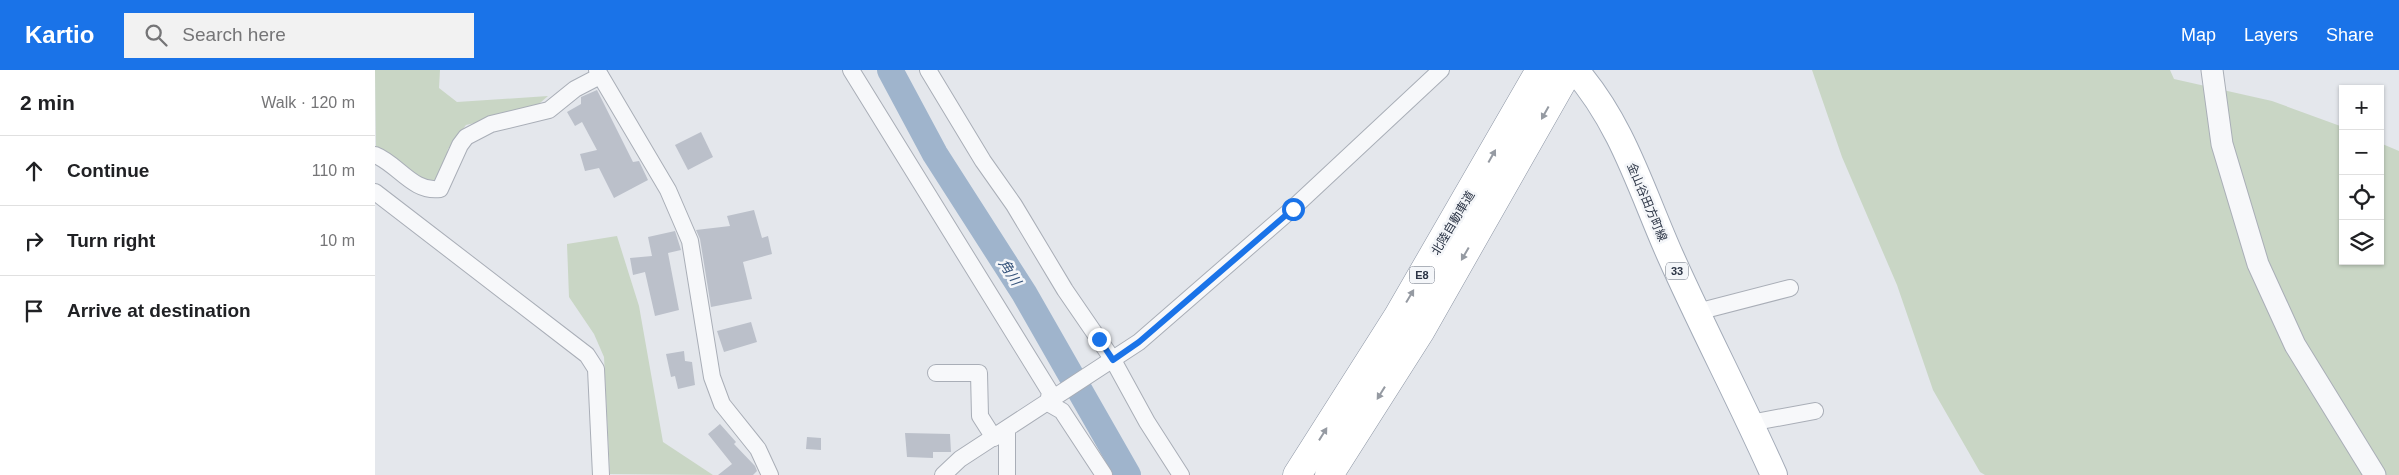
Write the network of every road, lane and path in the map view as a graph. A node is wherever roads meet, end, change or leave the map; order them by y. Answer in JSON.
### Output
{"nodes":[{"id":1,"x":851,"y":70,"type":"edge"},
{"id":2,"x":928,"y":70,"type":"edge"},
{"id":3,"x":1441,"y":70,"type":"edge"},
{"id":4,"x":1540,"y":70,"type":"edge"},
{"id":5,"x":1569,"y":70,"type":"edge"},
{"id":6,"x":1575,"y":70,"type":"edge"},
{"id":7,"x":2212,"y":70,"type":"edge"},
{"id":8,"x":598,"y":73,"type":"edge"},
{"id":9,"x":375,"y":155,"type":"edge"},
{"id":10,"x":375,"y":192,"type":"edge"},
{"id":11,"x":1790,"y":288,"type":"dead end"},
{"id":12,"x":1697,"y":312,"type":"junction"},
{"id":13,"x":1112,"y":361,"type":"junction"},
{"id":14,"x":936,"y":374,"type":"dead end"},
{"id":15,"x":1050,"y":402,"type":"junction"},
{"id":16,"x":1815,"y":411,"type":"dead end"},
{"id":17,"x":1750,"y":423,"type":"junction"},
{"id":18,"x":1000,"y":434,"type":"junction"},
{"id":19,"x":601,"y":475,"type":"edge"},
{"id":20,"x":770,"y":475,"type":"edge"},
{"id":21,"x":943,"y":475,"type":"edge"},
{"id":22,"x":1007,"y":475,"type":"edge"},
{"id":23,"x":1104,"y":475,"type":"edge"},
{"id":24,"x":1181,"y":475,"type":"edge"},
{"id":25,"x":1297,"y":475,"type":"edge"},
{"id":26,"x":1329,"y":475,"type":"edge"},
{"id":27,"x":1774,"y":475,"type":"edge"},
{"id":28,"x":2375,"y":475,"type":"edge"}],
"edges":[{"from":1,"to":15,"type":"street"},
{"from":2,"to":13,"type":"street"},
{"from":3,"to":13,"type":"street"},
{"from":25,"to":4,"type":"highway","name":"北陸自動車道","number":"E8","one_way":true},
{"from":5,"to":26,"type":"highway","name":"北陸自動車道","number":"E8","one_way":true},
{"from":6,"to":12,"type":"main road","name":"金山谷田方町線","number":"33"},
{"from":7,"to":28,"type":"street"},
{"from":8,"to":9,"type":"street"},
{"from":8,"to":20,"type":"street"},
{"from":10,"to":19,"type":"street"},
{"from":11,"to":12,"type":"street"},
{"from":12,"to":17,"type":"main road","name":"金山谷田方町線","number":"33"},
{"from":13,"to":15,"type":"street"},
{"from":13,"to":24,"type":"street"},
{"from":14,"to":18,"type":"street"},
{"from":15,"to":18,"type":"street"},
{"from":15,"to":23,"type":"street"},
{"from":16,"to":17,"type":"street"},
{"from":17,"to":27,"type":"main road","name":"金山谷田方町線","number":"33"},
{"from":18,"to":21,"type":"street"},
{"from":18,"to":22,"type":"street"}]}
